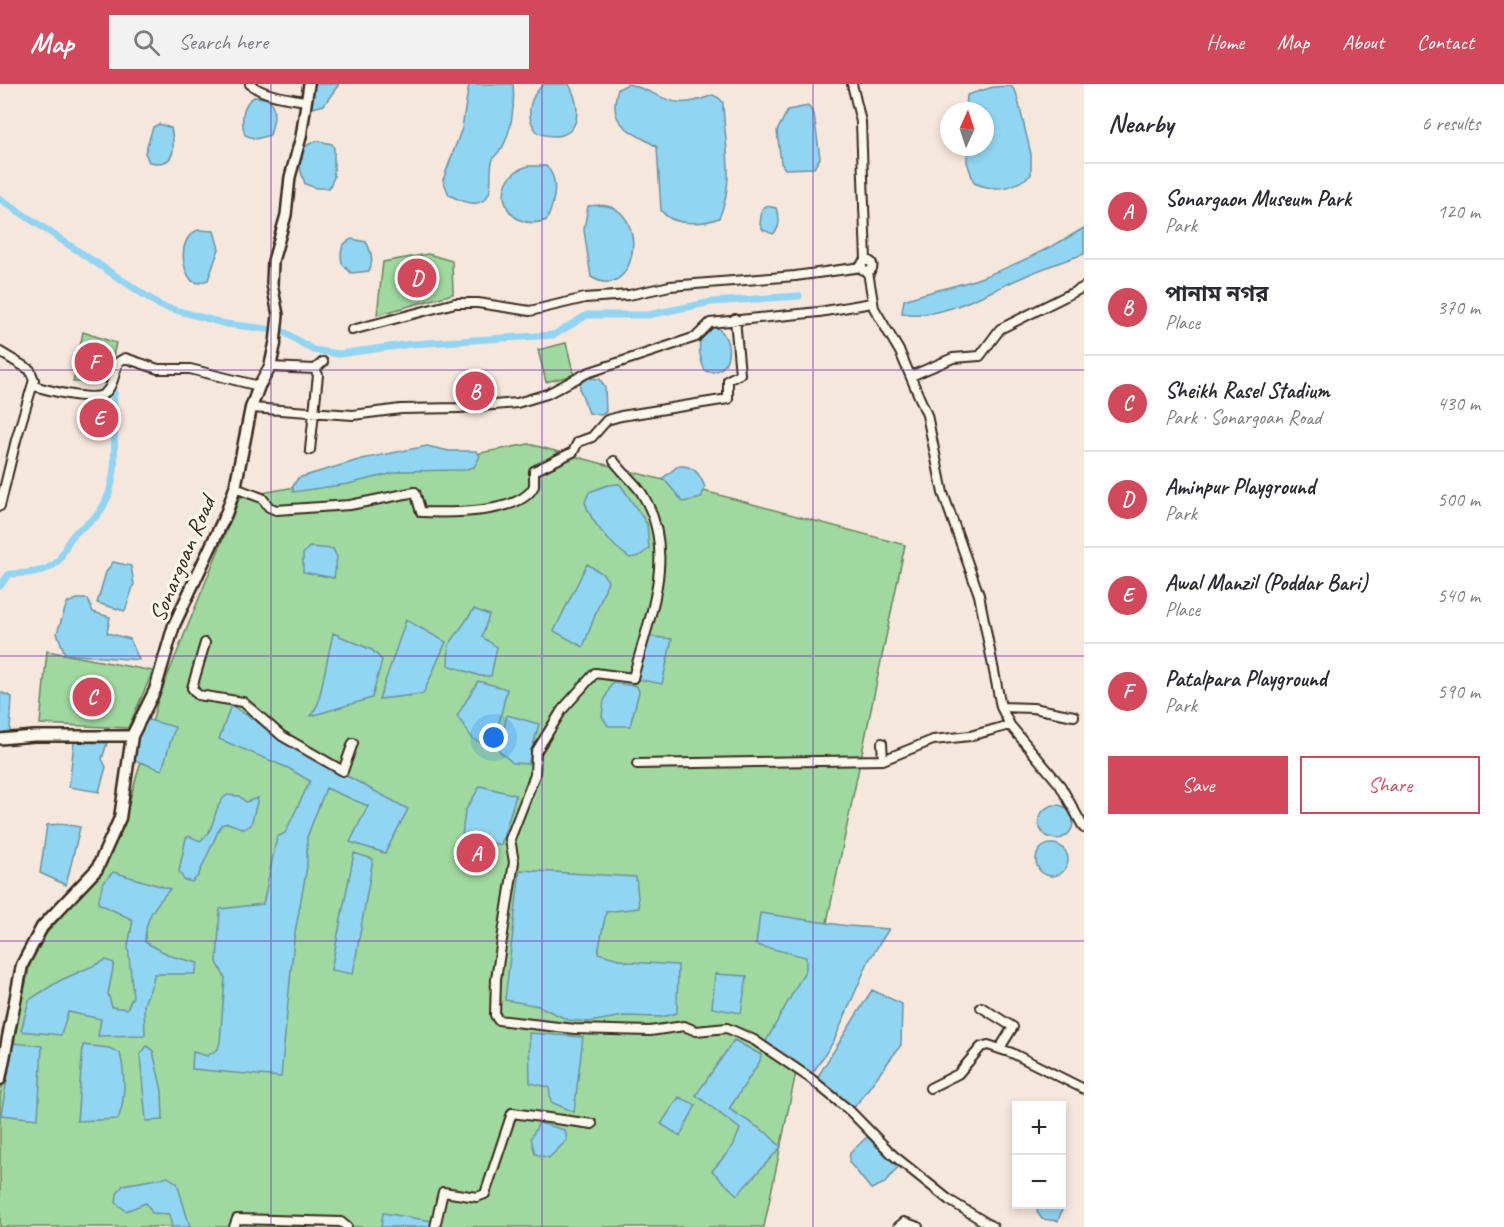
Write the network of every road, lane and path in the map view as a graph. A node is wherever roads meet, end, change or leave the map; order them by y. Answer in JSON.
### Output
{"nodes":[{"id":1,"x":250,"y":84,"type":"edge"},
{"id":2,"x":309,"y":84,"type":"edge"},
{"id":3,"x":852,"y":84,"type":"edge"},
{"id":4,"x":305,"y":101,"type":"junction"},
{"id":5,"x":865,"y":266,"type":"junction"},
{"id":6,"x":1084,"y":287,"type":"edge"},
{"id":7,"x":872,"y":303,"type":"junction"},
{"id":8,"x":735,"y":319,"type":"junction"},
{"id":9,"x":352,"y":330,"type":"dead end"},
{"id":10,"x":275,"y":344,"type":"joint"},
{"id":11,"x":0,"y":352,"type":"edge"},
{"id":12,"x":322,"y":362,"type":"dead end"},
{"id":13,"x":270,"y":367,"type":"junction"},
{"id":14,"x":315,"y":369,"type":"junction"},
{"id":15,"x":911,"y":376,"type":"junction"},
{"id":16,"x":34,"y":386,"type":"junction"},
{"id":17,"x":259,"y":386,"type":"junction"},
{"id":18,"x":251,"y":408,"type":"junction"},
{"id":19,"x":314,"y":412,"type":"junction"},
{"id":20,"x":310,"y":450,"type":"dead end"},
{"id":21,"x":614,"y":461,"type":"dead end"},
{"id":22,"x":235,"y":488,"type":"junction"},
{"id":23,"x":0,"y":506,"type":"edge"},
{"id":24,"x":205,"y":643,"type":"dead end"},
{"id":25,"x":1001,"y":706,"type":"junction"},
{"id":26,"x":1074,"y":716,"type":"dead end"},
{"id":27,"x":1010,"y":725,"type":"junction"},
{"id":28,"x":132,"y":736,"type":"junction"},
{"id":29,"x":0,"y":739,"type":"edge"},
{"id":30,"x":353,"y":743,"type":"dead end"},
{"id":31,"x":882,"y":743,"type":"dead end"},
{"id":32,"x":883,"y":760,"type":"junction"},
{"id":33,"x":638,"y":764,"type":"dead end"},
{"id":34,"x":1084,"y":828,"type":"edge"},
{"id":35,"x":981,"y":1007,"type":"dead end"},
{"id":36,"x":1000,"y":1048,"type":"junction"},
{"id":37,"x":0,"y":1079,"type":"edge"},
{"id":38,"x":930,"y":1088,"type":"dead end"},
{"id":39,"x":1084,"y":1089,"type":"edge"},
{"id":40,"x":592,"y":1124,"type":"dead end"},
{"id":41,"x":234,"y":1227,"type":"edge"},
{"id":42,"x":347,"y":1227,"type":"edge"},
{"id":43,"x":435,"y":1227,"type":"edge"},
{"id":44,"x":898,"y":1227,"type":"edge"},
{"id":45,"x":918,"y":1227,"type":"edge"},
{"id":46,"x":993,"y":1227,"type":"edge"}],
"edges":[{"from":1,"to":4,"type":"street"},
{"from":2,"to":4,"type":"street"},
{"from":3,"to":5,"type":"street"},
{"from":4,"to":10,"type":"street"},
{"from":5,"to":7,"type":"street"},
{"from":5,"to":9,"type":"street"},
{"from":6,"to":15,"type":"street"},
{"from":7,"to":8,"type":"street"},
{"from":7,"to":15,"type":"street"},
{"from":8,"to":19,"type":"street"},
{"from":8,"to":22,"type":"street"},
{"from":10,"to":13,"type":"main road","name":"Sonargoan Road"},
{"from":11,"to":16,"type":"street"},
{"from":12,"to":14,"type":"street"},
{"from":13,"to":14,"type":"street"},
{"from":13,"to":17,"type":"main road","name":"Sonargoan Road"},
{"from":14,"to":19,"type":"street"},
{"from":15,"to":25,"type":"street"},
{"from":16,"to":17,"type":"street"},
{"from":16,"to":23,"type":"street"},
{"from":17,"to":18,"type":"main road","name":"Sonargoan Road"},
{"from":18,"to":19,"type":"street"},
{"from":18,"to":22,"type":"main road","name":"Sonargoan Road"},
{"from":19,"to":20,"type":"street"},
{"from":21,"to":46,"type":"street"},
{"from":22,"to":28,"type":"main road","name":"Sonargoan Road"},
{"from":24,"to":30,"type":"street"},
{"from":25,"to":26,"type":"street"},
{"from":25,"to":27,"type":"street"},
{"from":27,"to":32,"type":"street"},
{"from":27,"to":34,"type":"street"},
{"from":28,"to":29,"type":"street"},
{"from":28,"to":37,"type":"main road","name":"Sonargoan Road"},
{"from":31,"to":32,"type":"street"},
{"from":32,"to":33,"type":"street"},
{"from":35,"to":36,"type":"street"},
{"from":36,"to":38,"type":"street"},
{"from":36,"to":39,"type":"street"},
{"from":40,"to":43,"type":"street"},
{"from":41,"to":42,"type":"street"},
{"from":44,"to":45,"type":"street"}]}
